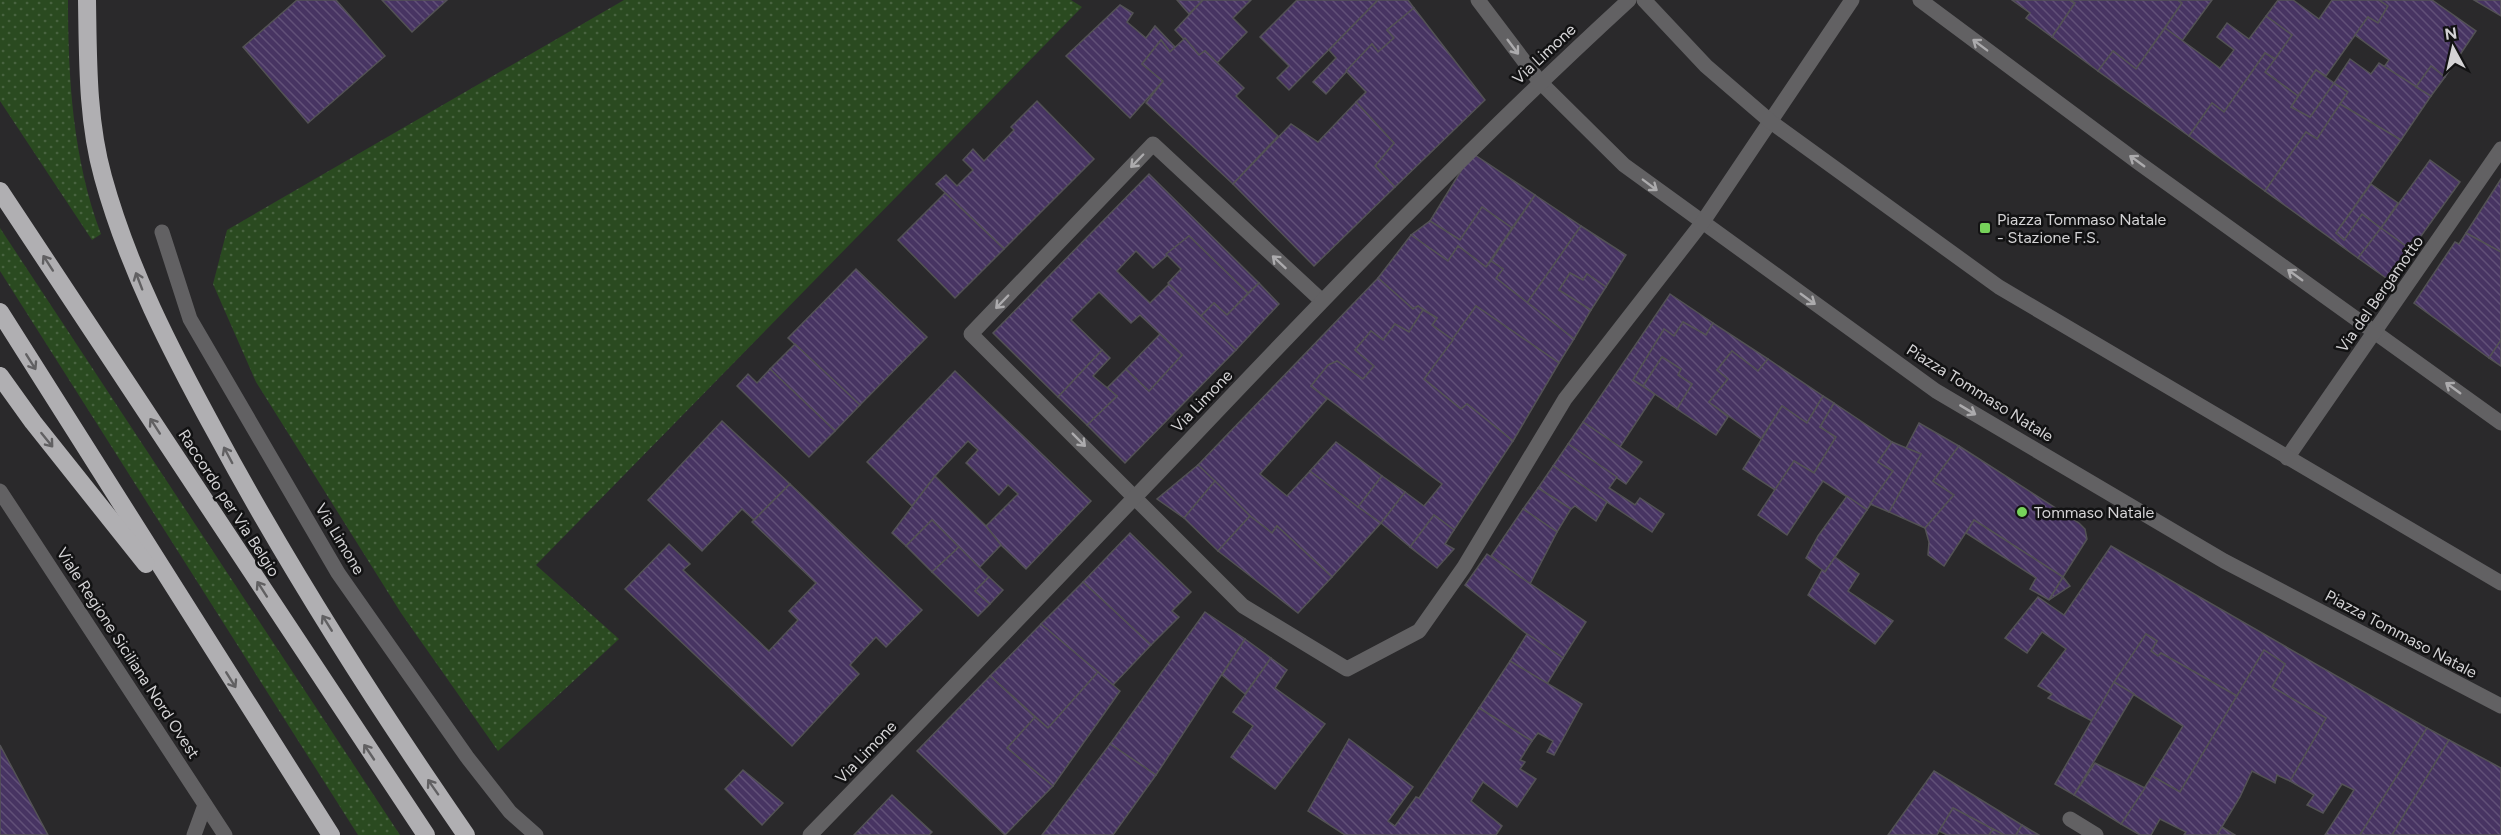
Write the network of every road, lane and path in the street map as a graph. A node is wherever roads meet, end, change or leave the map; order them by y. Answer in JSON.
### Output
{"nodes":[{"id":1,"x":87,"y":0,"type":"edge"},
{"id":2,"x":1478,"y":0,"type":"edge"},
{"id":3,"x":1629,"y":0,"type":"edge"},
{"id":4,"x":1644,"y":0,"type":"edge"},
{"id":5,"x":1852,"y":0,"type":"edge"},
{"id":6,"x":1920,"y":0,"type":"edge"},
{"id":7,"x":1540,"y":82,"type":"junction"},
{"id":8,"x":1771,"y":122,"type":"junction"},
{"id":9,"x":2501,"y":149,"type":"edge"},
{"id":10,"x":0,"y":191,"type":"edge"},
{"id":11,"x":1702,"y":223,"type":"junction"},
{"id":12,"x":162,"y":232,"type":"dead end"},
{"id":13,"x":1322,"y":301,"type":"junction"},
{"id":14,"x":0,"y":312,"type":"edge"},
{"id":15,"x":2376,"y":333,"type":"junction"},
{"id":16,"x":0,"y":376,"type":"edge"},
{"id":17,"x":2501,"y":423,"type":"edge"},
{"id":18,"x":2287,"y":458,"type":"junction"},
{"id":19,"x":0,"y":491,"type":"edge"},
{"id":20,"x":1135,"y":497,"type":"junction"},
{"id":21,"x":2501,"y":583,"type":"edge"},
{"id":22,"x":200,"y":631,"type":"junction"},
{"id":23,"x":2501,"y":706,"type":"edge"},
{"id":24,"x":205,"y":805,"type":"junction"},
{"id":25,"x":2070,"y":819,"type":"dead end"},
{"id":26,"x":194,"y":835,"type":"edge"},
{"id":27,"x":225,"y":835,"type":"edge"},
{"id":28,"x":331,"y":835,"type":"edge"},
{"id":29,"x":426,"y":835,"type":"edge"},
{"id":30,"x":466,"y":835,"type":"edge"},
{"id":31,"x":536,"y":835,"type":"edge"},
{"id":32,"x":810,"y":835,"type":"edge"},
{"id":33,"x":2096,"y":835,"type":"edge"}],
"edges":[{"from":30,"to":1,"type":"highway","one_way":true},
{"from":2,"to":7,"type":"street","name":"Piazza Tommaso Natale","one_way":true},
{"from":3,"to":7,"type":"street","name":"Via Limone"},
{"from":4,"to":8,"type":"street"},
{"from":5,"to":8,"type":"street"},
{"from":15,"to":6,"type":"street","one_way":true},
{"from":7,"to":11,"type":"street","name":"Piazza Tommaso Natale","one_way":true},
{"from":7,"to":13,"type":"street","name":"Via Limone"},
{"from":8,"to":11,"type":"street"},
{"from":8,"to":18,"type":"street"},
{"from":9,"to":15,"type":"street","name":"Via del Bergamotto"},
{"from":29,"to":10,"type":"highway","name":"Raccordo per Via Belgio","one_way":true},
{"from":11,"to":20,"type":"street"},
{"from":11,"to":23,"type":"street","name":"Piazza Tommaso Natale","one_way":true},
{"from":12,"to":31,"type":"street","name":"Via Limone"},
{"from":13,"to":20,"type":"street","name":"Via Limone"},
{"from":13,"to":20,"type":"street","one_way":true},
{"from":14,"to":22,"type":"highway","one_way":true},
{"from":17,"to":15,"type":"street","one_way":true},
{"from":15,"to":18,"type":"street","name":"Via del Bergamotto"},
{"from":16,"to":22,"type":"highway","one_way":true},
{"from":18,"to":21,"type":"street"},
{"from":19,"to":24,"type":"street","name":"Viale Regione Siciliana Nord Ovest"},
{"from":20,"to":32,"type":"street","name":"Via Limone"},
{"from":22,"to":28,"type":"highway","one_way":true},
{"from":24,"to":26,"type":"street"},
{"from":24,"to":27,"type":"street","name":"Viale Regione Siciliana Nord Ovest"},
{"from":25,"to":33,"type":"street"}]}
